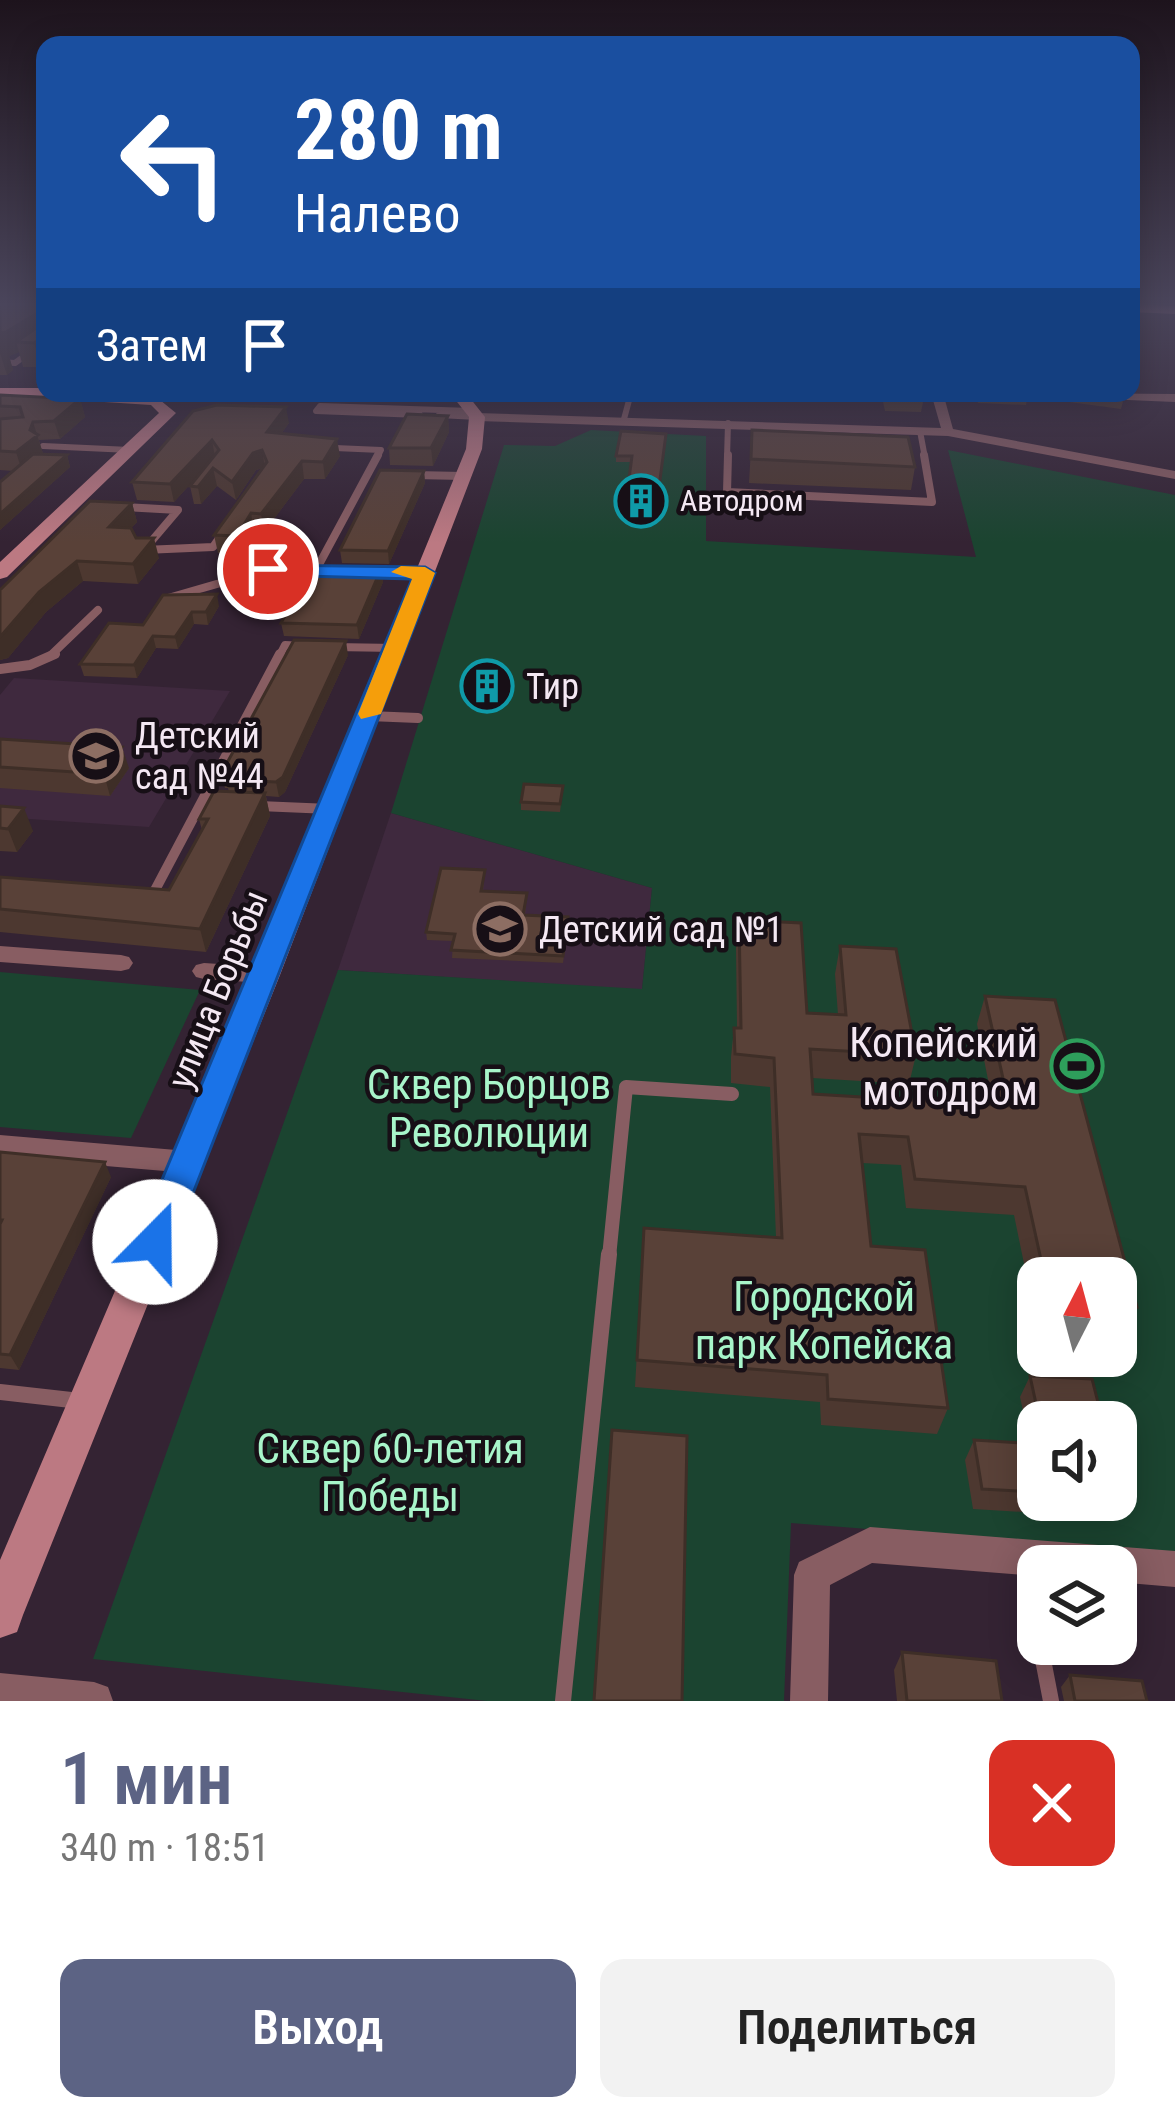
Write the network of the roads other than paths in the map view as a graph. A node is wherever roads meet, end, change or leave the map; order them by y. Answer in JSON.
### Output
{"nodes":[{"id":1,"x":0,"y":390,"type":"edge"},
{"id":2,"x":36,"y":392,"type":"edge"},
{"id":3,"x":1140,"y":397,"type":"edge"},
{"id":4,"x":1175,"y":398,"type":"edge"},
{"id":5,"x":156,"y":402,"type":"edge"},
{"id":6,"x":174,"y":402,"type":"edge"},
{"id":7,"x":629,"y":402,"type":"edge"},
{"id":8,"x":939,"y":402,"type":"edge"},
{"id":9,"x":468,"y":407,"type":"edge"},
{"id":10,"x":168,"y":413,"type":"junction"},
{"id":11,"x":624,"y":419,"type":"junction"},
{"id":12,"x":728,"y":423,"type":"junction"},
{"id":13,"x":920,"y":431,"type":"junction"},
{"id":14,"x":948,"y":432,"type":"junction"},
{"id":15,"x":728,"y":443,"type":"junction"},
{"id":16,"x":749,"y":444,"type":"edge"},
{"id":17,"x":43,"y":446,"type":"edge"},
{"id":18,"x":334,"y":448,"type":"edge"},
{"id":19,"x":130,"y":450,"type":"junction"},
{"id":20,"x":902,"y":451,"type":"edge"},
{"id":21,"x":923,"y":452,"type":"junction"},
{"id":22,"x":368,"y":473,"type":"junction"},
{"id":23,"x":390,"y":474,"type":"edge"},
{"id":24,"x":412,"y":475,"type":"edge"},
{"id":25,"x":1175,"y":475,"type":"edge"},
{"id":26,"x":463,"y":476,"type":"junction"},
{"id":27,"x":190,"y":495,"type":"edge"},
{"id":28,"x":73,"y":505,"type":"junction"},
{"id":29,"x":94,"y":506,"type":"edge"},
{"id":30,"x":112,"y":507,"type":"edge"},
{"id":31,"x":178,"y":511,"type":"junction"},
{"id":32,"x":225,"y":529,"type":"edge"},
{"id":33,"x":316,"y":570,"type":"junction"},
{"id":34,"x":338,"y":571,"type":"edge"},
{"id":35,"x":359,"y":571,"type":"edge"},
{"id":36,"x":0,"y":573,"type":"edge"},
{"id":37,"x":425,"y":573,"type":"junction"},
{"id":38,"x":166,"y":598,"type":"edge"},
{"id":39,"x":98,"y":610,"type":"dead end"},
{"id":40,"x":396,"y":648,"type":"junction"},
{"id":41,"x":0,"y":669,"type":"edge"},
{"id":42,"x":369,"y":716,"type":"junction"},
{"id":43,"x":418,"y":718,"type":"dead end"},
{"id":44,"x":201,"y":803,"type":"junction"},
{"id":45,"x":223,"y":804,"type":"edge"},
{"id":46,"x":245,"y":805,"type":"edge"},
{"id":47,"x":332,"y":809,"type":"junction"},
{"id":48,"x":130,"y":891,"type":"edge"},
{"id":49,"x":0,"y":954,"type":"edge"},
{"id":50,"x":121,"y":963,"type":"dead end"},
{"id":51,"x":204,"y":971,"type":"dead end"},
{"id":52,"x":265,"y":975,"type":"junction"},
{"id":53,"x":732,"y":1094,"type":"dead end"},
{"id":54,"x":0,"y":1146,"type":"edge"},
{"id":55,"x":188,"y":1162,"type":"junction"},
{"id":56,"x":0,"y":1392,"type":"edge"},
{"id":57,"x":89,"y":1402,"type":"junction"},
{"id":58,"x":1017,"y":1557,"type":"edge"},
{"id":59,"x":1137,"y":1566,"type":"edge"},
{"id":60,"x":1175,"y":1569,"type":"edge"},
{"id":61,"x":0,"y":1615,"type":"edge"},
{"id":62,"x":1044,"y":1665,"type":"edge"},
{"id":63,"x":0,"y":1692,"type":"edge"},
{"id":64,"x":94,"y":1701,"type":"edge"},
{"id":65,"x":562,"y":1701,"type":"edge"},
{"id":66,"x":808,"y":1701,"type":"edge"},
{"id":67,"x":1051,"y":1701,"type":"edge"}],
"edges":[{"from":1,"to":2,"type":"main road"},
{"from":3,"to":4,"type":"street"},
{"from":5,"to":10,"type":"street"},
{"from":6,"to":10,"type":"street"},
{"from":7,"to":11,"type":"lane"},
{"from":8,"to":14,"type":"street"},
{"from":9,"to":9,"type":"lane"},
{"from":9,"to":11,"type":"street"},
{"from":9,"to":26,"type":"street","name":"улица Борьбы"},
{"from":10,"to":19,"type":"street"},
{"from":11,"to":12,"type":"street"},
{"from":12,"to":13,"type":"street"},
{"from":12,"to":15,"type":"lane"},
{"from":13,"to":14,"type":"street"},
{"from":13,"to":21,"type":"lane"},
{"from":14,"to":25,"type":"street"},
{"from":15,"to":16,"type":"lane"},
{"from":15,"to":21,"type":"lane"},
{"from":17,"to":19,"type":"lane"},
{"from":18,"to":22,"type":"lane"},
{"from":19,"to":28,"type":"street"},
{"from":20,"to":21,"type":"lane"},
{"from":22,"to":23,"type":"lane"},
{"from":22,"to":33,"type":"lane"},
{"from":24,"to":26,"type":"lane"},
{"from":26,"to":37,"type":"street","name":"улица Борьбы"},
{"from":27,"to":31,"type":"lane"},
{"from":28,"to":29,"type":"lane"},
{"from":28,"to":36,"type":"street"},
{"from":30,"to":31,"type":"lane"},
{"from":31,"to":32,"type":"lane"},
{"from":33,"to":34,"type":"lane"},
{"from":33,"to":38,"type":"lane"},
{"from":35,"to":37,"type":"lane"},
{"from":37,"to":40,"type":"street","name":"улица Борьбы"},
{"from":39,"to":41,"type":"lane"},
{"from":40,"to":42,"type":"street","name":"улица Борьбы"},
{"from":40,"to":44,"type":"lane"},
{"from":42,"to":43,"type":"lane"},
{"from":42,"to":47,"type":"street","name":"улица Борьбы"},
{"from":44,"to":45,"type":"lane"},
{"from":44,"to":48,"type":"lane"},
{"from":46,"to":47,"type":"lane"},
{"from":47,"to":52,"type":"street","name":"улица Борьбы"},
{"from":49,"to":50,"type":"street"},
{"from":51,"to":52,"type":"street"},
{"from":52,"to":55,"type":"street","name":"улица Борьбы"},
{"from":53,"to":65,"type":"lane"},
{"from":54,"to":55,"type":"street"},
{"from":55,"to":57,"type":"street","name":"улица Борьбы"},
{"from":56,"to":57,"type":"lane"},
{"from":57,"to":61,"type":"street","name":"улица Борьбы"},
{"from":58,"to":66,"type":"street"},
{"from":59,"to":60,"type":"street"},
{"from":62,"to":67,"type":"lane"},
{"from":63,"to":64,"type":"street"}]}
